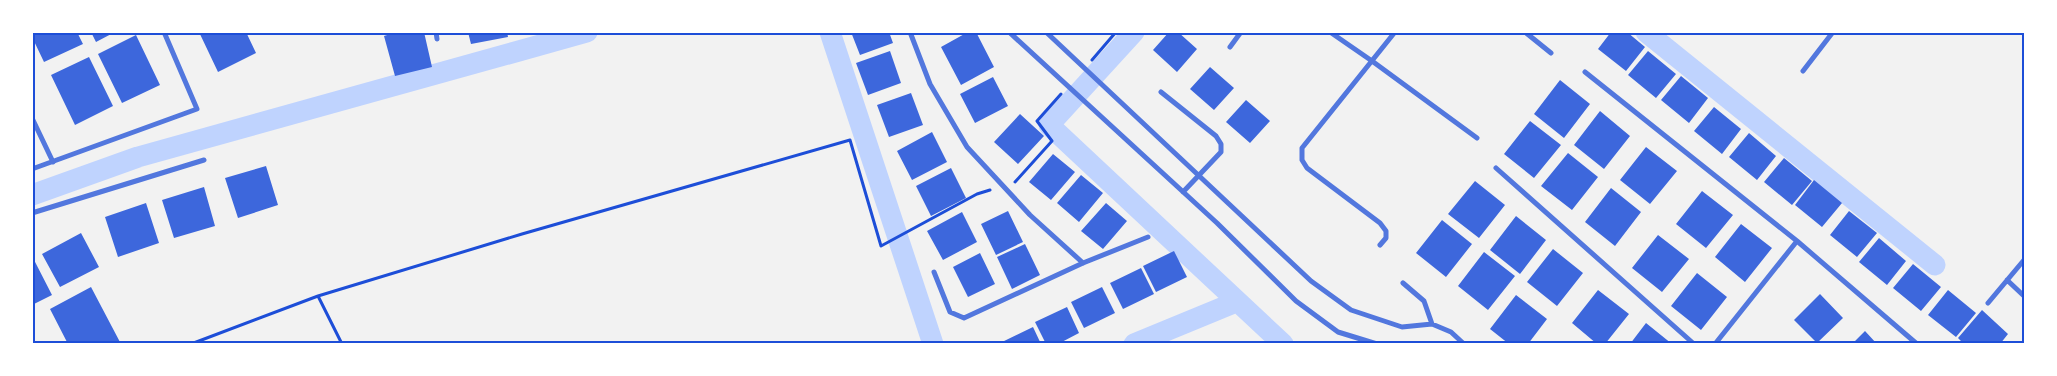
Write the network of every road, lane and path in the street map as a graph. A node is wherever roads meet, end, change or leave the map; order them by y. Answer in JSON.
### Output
{"nodes":[{"id":1,"x":164,"y":32,"type":"edge"},
{"id":2,"x":436,"y":32,"type":"edge"},
{"id":3,"x":910,"y":32,"type":"edge"},
{"id":4,"x":1009,"y":32,"type":"edge"},
{"id":5,"x":1116,"y":32,"type":"edge"},
{"id":6,"x":1241,"y":32,"type":"edge"},
{"id":7,"x":1330,"y":32,"type":"edge"},
{"id":8,"x":1396,"y":32,"type":"edge"},
{"id":9,"x":1525,"y":32,"type":"edge"},
{"id":10,"x":1833,"y":32,"type":"edge"},
{"id":11,"x":1048,"y":34,"type":"edge"},
{"id":12,"x":437,"y":39,"type":"dead end"},
{"id":13,"x":1230,"y":47,"type":"dead end"},
{"id":14,"x":1550,"y":53,"type":"dead end"},
{"id":15,"x":1372,"y":61,"type":"junction"},
{"id":16,"x":1090,"y":62,"type":"dead end"},
{"id":17,"x":1803,"y":71,"type":"dead end"},
{"id":18,"x":1585,"y":72,"type":"dead end"},
{"id":19,"x":1064,"y":92,"type":"dead end"},
{"id":20,"x":1161,"y":92,"type":"dead end"},
{"id":21,"x":32,"y":118,"type":"edge"},
{"id":22,"x":1477,"y":138,"type":"dead end"},
{"id":23,"x":204,"y":160,"type":"dead end"},
{"id":24,"x":53,"y":162,"type":"junction"},
{"id":25,"x":1496,"y":168,"type":"dead end"},
{"id":26,"x":32,"y":169,"type":"edge"},
{"id":27,"x":1199,"y":176,"type":"junction"},
{"id":28,"x":1015,"y":182,"type":"dead end"},
{"id":29,"x":987,"y":191,"type":"dead end"},
{"id":30,"x":1183,"y":192,"type":"junction"},
{"id":31,"x":32,"y":213,"type":"edge"},
{"id":32,"x":1148,"y":237,"type":"dead end"},
{"id":33,"x":1797,"y":241,"type":"junction"},
{"id":34,"x":1380,"y":245,"type":"dead end"},
{"id":35,"x":2024,"y":260,"type":"edge"},
{"id":36,"x":1083,"y":263,"type":"junction"},
{"id":37,"x":934,"y":272,"type":"dead end"},
{"id":38,"x":2007,"y":280,"type":"junction"},
{"id":39,"x":1403,"y":283,"type":"dead end"},
{"id":40,"x":318,"y":296,"type":"junction"},
{"id":41,"x":2024,"y":296,"type":"edge"},
{"id":42,"x":1988,"y":303,"type":"dead end"},
{"id":43,"x":1432,"y":324,"type":"junction"},
{"id":44,"x":192,"y":344,"type":"edge"},
{"id":45,"x":342,"y":344,"type":"edge"},
{"id":46,"x":1377,"y":344,"type":"edge"},
{"id":47,"x":1464,"y":344,"type":"edge"},
{"id":48,"x":1694,"y":344,"type":"edge"},
{"id":49,"x":1715,"y":344,"type":"edge"},
{"id":50,"x":1917,"y":344,"type":"edge"}],
"edges":[{"from":1,"to":24,"type":"street"},
{"from":2,"to":12,"type":"street"},
{"from":3,"to":36,"type":"street"},
{"from":4,"to":30,"type":"street"},
{"from":5,"to":16,"type":"path"},
{"from":6,"to":13,"type":"street"},
{"from":7,"to":15,"type":"street"},
{"from":8,"to":15,"type":"street"},
{"from":9,"to":14,"type":"street"},
{"from":10,"to":17,"type":"street"},
{"from":11,"to":27,"type":"street"},
{"from":15,"to":22,"type":"street"},
{"from":15,"to":34,"type":"street"},
{"from":18,"to":33,"type":"street"},
{"from":19,"to":28,"type":"path"},
{"from":20,"to":27,"type":"street"},
{"from":21,"to":24,"type":"street"},
{"from":23,"to":31,"type":"street"},
{"from":24,"to":26,"type":"street"},
{"from":25,"to":48,"type":"street"},
{"from":27,"to":30,"type":"street"},
{"from":27,"to":43,"type":"street"},
{"from":29,"to":40,"type":"path"},
{"from":30,"to":46,"type":"street"},
{"from":32,"to":36,"type":"street"},
{"from":33,"to":49,"type":"street"},
{"from":33,"to":50,"type":"street"},
{"from":35,"to":38,"type":"street"},
{"from":36,"to":37,"type":"street"},
{"from":38,"to":41,"type":"street"},
{"from":38,"to":42,"type":"street"},
{"from":39,"to":43,"type":"street"},
{"from":40,"to":44,"type":"path"},
{"from":40,"to":45,"type":"path"},
{"from":43,"to":47,"type":"street"}]}
